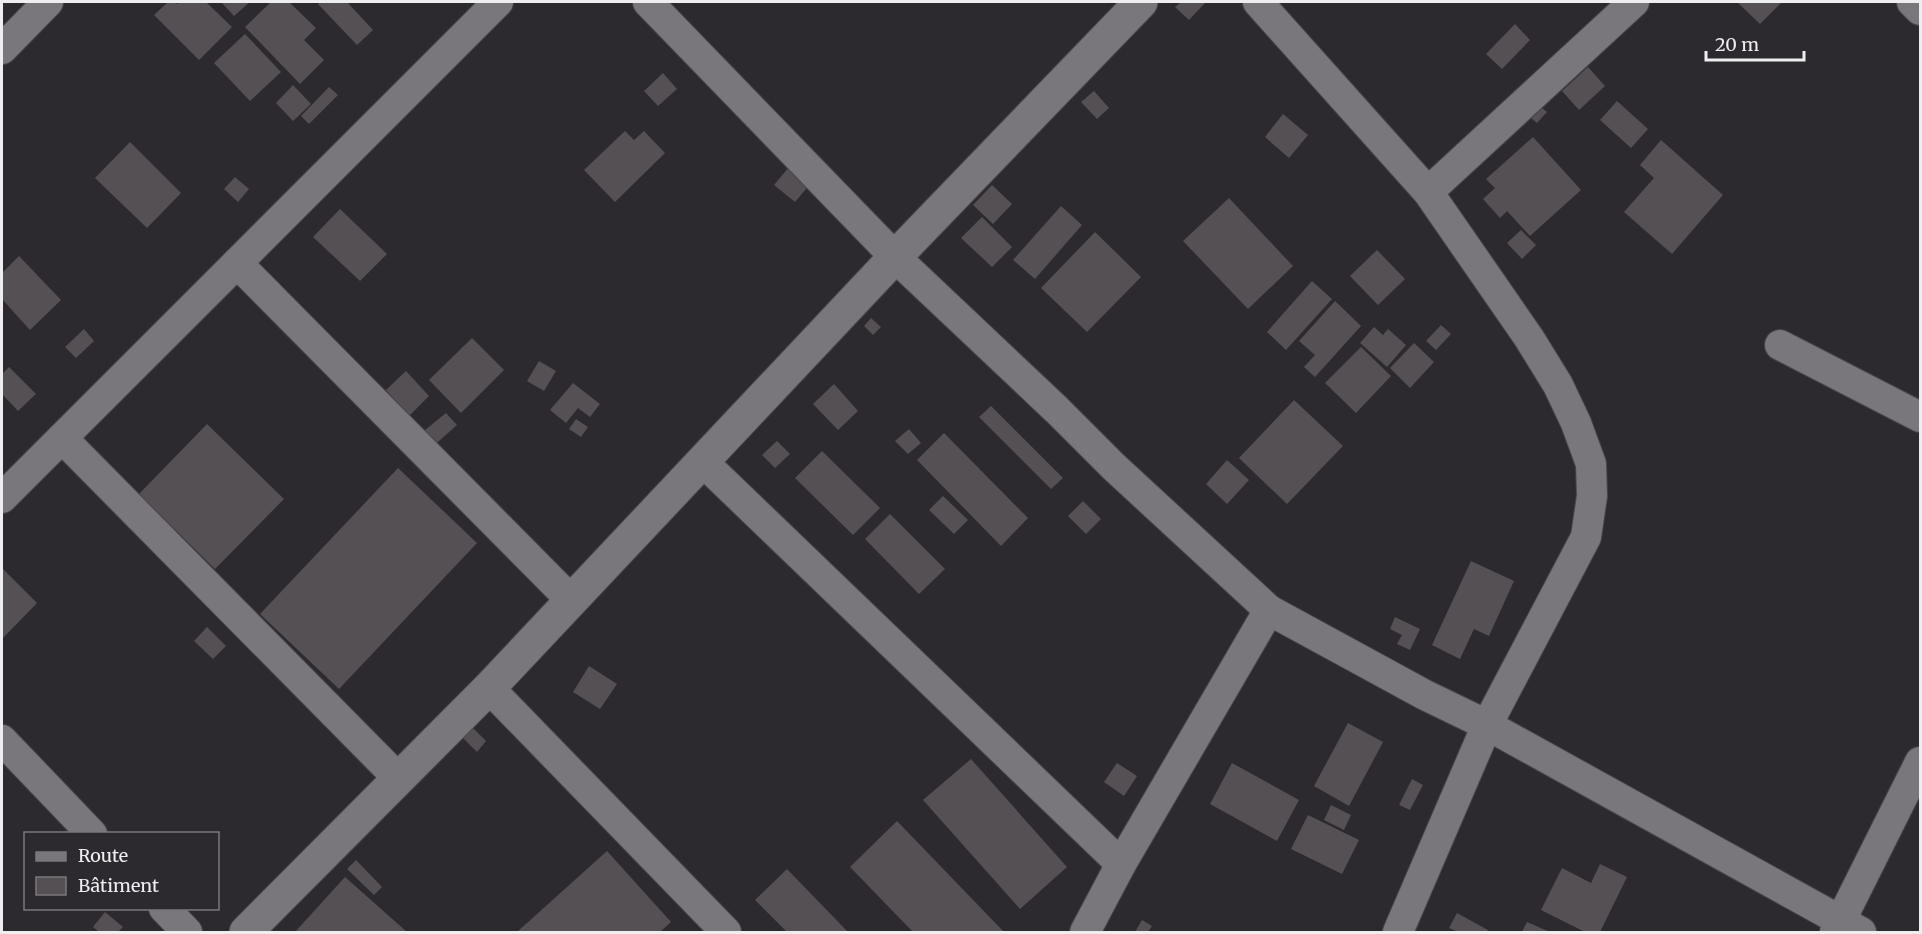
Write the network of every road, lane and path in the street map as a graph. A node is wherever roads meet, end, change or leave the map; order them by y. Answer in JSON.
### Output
{"nodes":[{"id":1,"x":48,"y":2,"type":"edge"},
{"id":2,"x":498,"y":2,"type":"edge"},
{"id":3,"x":648,"y":2,"type":"edge"},
{"id":4,"x":1141,"y":2,"type":"edge"},
{"id":5,"x":1258,"y":2,"type":"edge"},
{"id":6,"x":1634,"y":2,"type":"edge"},
{"id":7,"x":1912,"y":2,"type":"edge"},
{"id":8,"x":1920,"y":10,"type":"edge"},
{"id":9,"x":2,"y":49,"type":"edge"},
{"id":10,"x":1428,"y":192,"type":"junction"},
{"id":11,"x":895,"y":257,"type":"junction"},
{"id":12,"x":237,"y":262,"type":"junction"},
{"id":13,"x":1780,"y":345,"type":"dead end"},
{"id":14,"x":1920,"y":417,"type":"edge"},
{"id":15,"x":62,"y":438,"type":"junction"},
{"id":16,"x":702,"y":461,"type":"junction"},
{"id":17,"x":2,"y":498,"type":"edge"},
{"id":18,"x":572,"y":601,"type":"junction"},
{"id":19,"x":1269,"y":610,"type":"junction"},
{"id":20,"x":489,"y":688,"type":"junction"},
{"id":21,"x":1487,"y":725,"type":"junction"},
{"id":22,"x":2,"y":740,"type":"edge"},
{"id":23,"x":1920,"y":762,"type":"edge"},
{"id":24,"x":399,"y":779,"type":"junction"},
{"id":25,"x":90,"y":832,"type":"edge"},
{"id":26,"x":1121,"y":864,"type":"junction"},
{"id":27,"x":165,"y":910,"type":"edge"},
{"id":28,"x":1845,"y":929,"type":"edge"},
{"id":29,"x":187,"y":933,"type":"edge"},
{"id":30,"x":246,"y":933,"type":"edge"},
{"id":31,"x":726,"y":933,"type":"edge"},
{"id":32,"x":1085,"y":933,"type":"edge"},
{"id":33,"x":1398,"y":933,"type":"edge"}],
"edges":[{"from":1,"to":9,"type":"street"},
{"from":2,"to":12,"type":"street"},
{"from":3,"to":11,"type":"street"},
{"from":4,"to":11,"type":"street"},
{"from":5,"to":10,"type":"street"},
{"from":6,"to":10,"type":"street"},
{"from":7,"to":8,"type":"street"},
{"from":10,"to":21,"type":"street"},
{"from":11,"to":16,"type":"street"},
{"from":11,"to":19,"type":"street"},
{"from":12,"to":15,"type":"street"},
{"from":12,"to":18,"type":"street"},
{"from":13,"to":14,"type":"street"},
{"from":15,"to":17,"type":"street"},
{"from":15,"to":24,"type":"street"},
{"from":16,"to":18,"type":"street"},
{"from":16,"to":26,"type":"street"},
{"from":18,"to":20,"type":"street"},
{"from":19,"to":21,"type":"street"},
{"from":19,"to":26,"type":"street"},
{"from":20,"to":24,"type":"street"},
{"from":20,"to":31,"type":"street"},
{"from":21,"to":28,"type":"street"},
{"from":21,"to":33,"type":"street"},
{"from":22,"to":25,"type":"street"},
{"from":23,"to":28,"type":"street"},
{"from":24,"to":30,"type":"street"},
{"from":26,"to":32,"type":"street"},
{"from":27,"to":29,"type":"street"}]}
